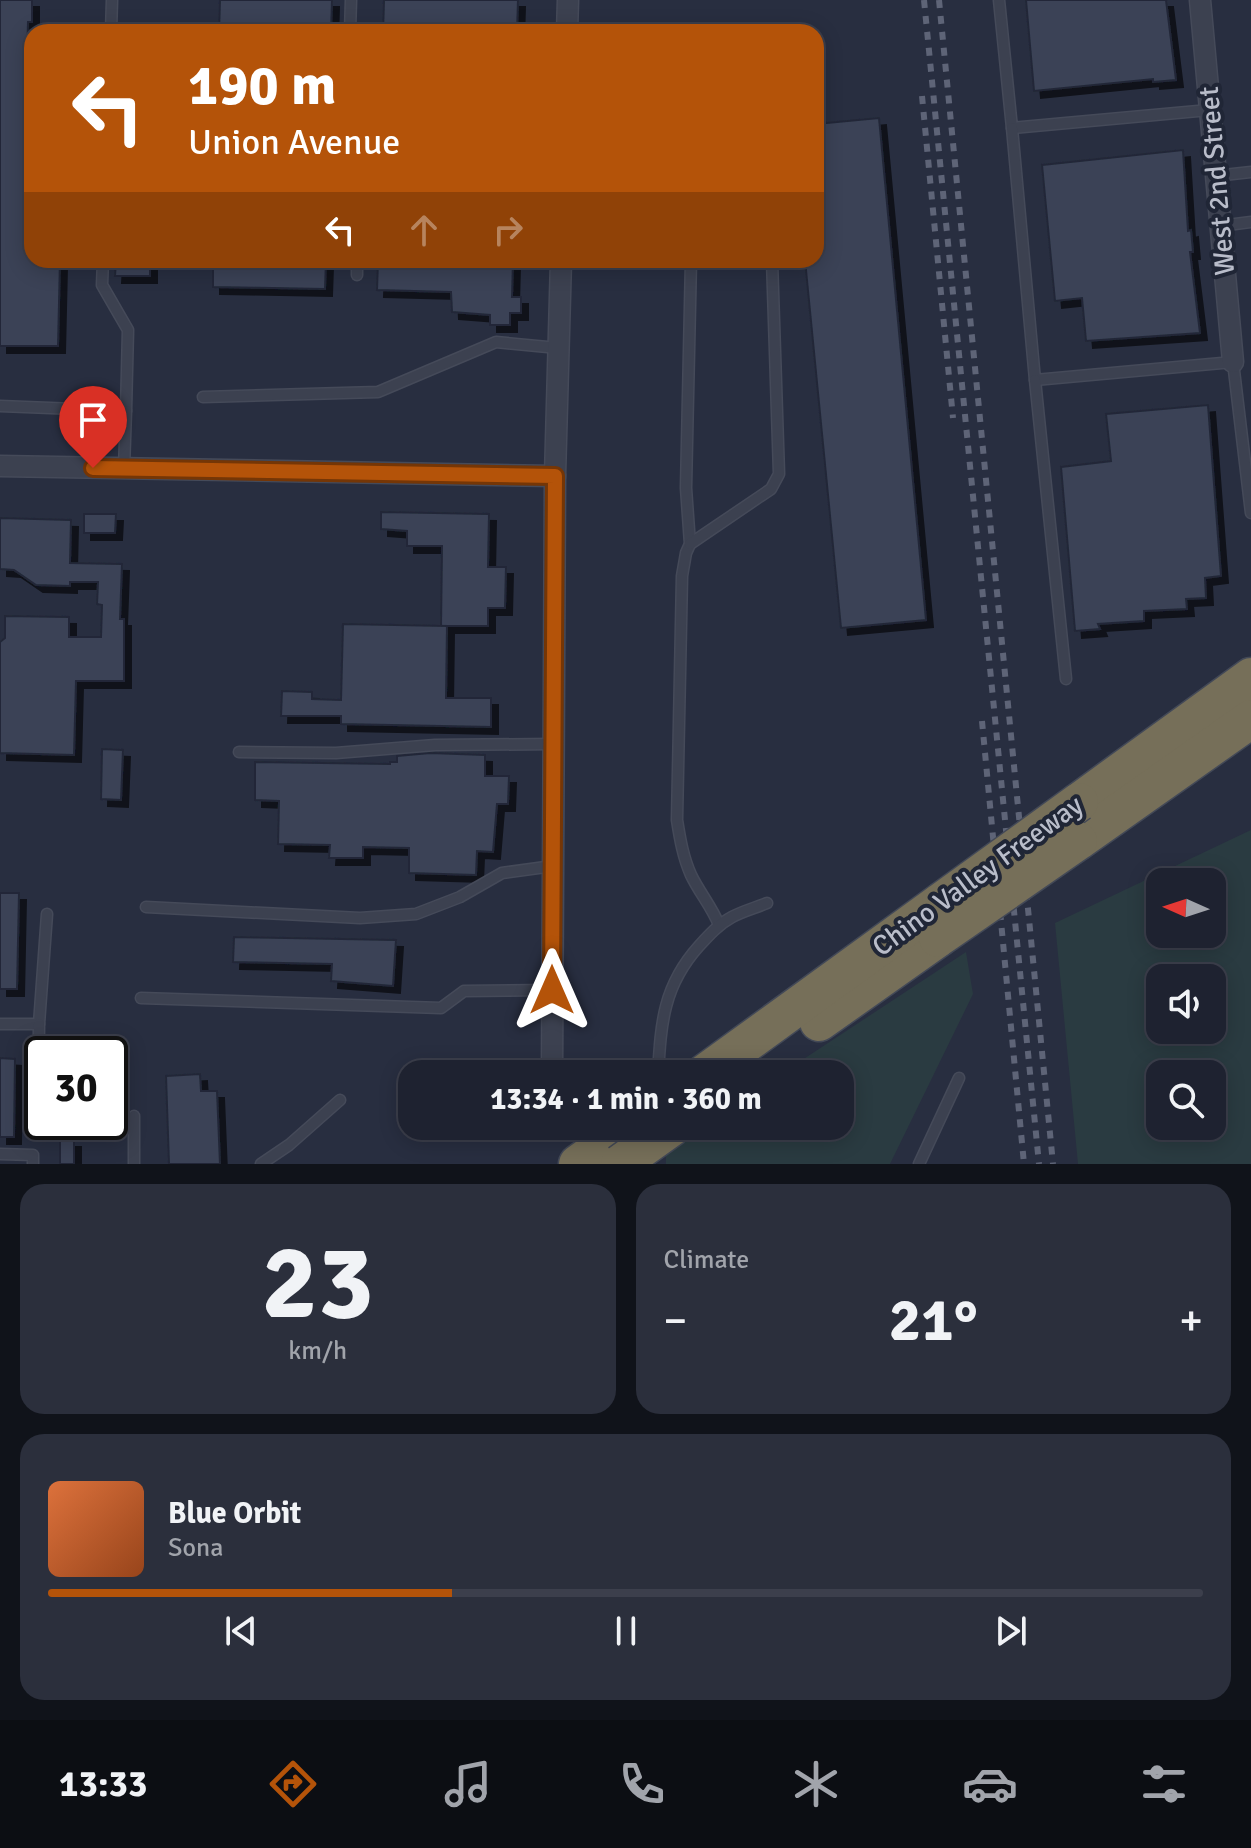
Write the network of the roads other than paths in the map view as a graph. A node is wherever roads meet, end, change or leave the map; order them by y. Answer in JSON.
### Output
{"nodes":[{"id":1,"x":112,"y":0,"type":"edge"},
{"id":2,"x":351,"y":0,"type":"edge"},
{"id":3,"x":568,"y":0,"type":"edge"},
{"id":4,"x":999,"y":0,"type":"edge"},
{"id":5,"x":1200,"y":0,"type":"edge"},
{"id":6,"x":111,"y":24,"type":"edge"},
{"id":7,"x":350,"y":24,"type":"edge"},
{"id":8,"x":567,"y":24,"type":"edge"},
{"id":9,"x":1209,"y":110,"type":"junction"},
{"id":10,"x":1012,"y":128,"type":"junction"},
{"id":11,"x":1251,"y":172,"type":"edge"},
{"id":12,"x":1215,"y":176,"type":"junction"},
{"id":13,"x":1251,"y":222,"type":"edge"},
{"id":14,"x":1220,"y":226,"type":"junction"},
{"id":15,"x":103,"y":268,"type":"edge"},
{"id":16,"x":357,"y":268,"type":"edge"},
{"id":17,"x":561,"y":268,"type":"edge"},
{"id":18,"x":691,"y":268,"type":"edge"},
{"id":19,"x":772,"y":268,"type":"edge"},
{"id":20,"x":357,"y":275,"type":"dead end"},
{"id":21,"x":558,"y":348,"type":"junction"},
{"id":22,"x":1233,"y":362,"type":"junction"},
{"id":23,"x":1035,"y":380,"type":"junction"},
{"id":24,"x":203,"y":397,"type":"dead end"},
{"id":25,"x":0,"y":406,"type":"edge"},
{"id":26,"x":126,"y":411,"type":"junction"},
{"id":27,"x":0,"y":466,"type":"edge"},
{"id":28,"x":124,"y":468,"type":"junction"},
{"id":29,"x":555,"y":476,"type":"junction"},
{"id":30,"x":1251,"y":513,"type":"edge"},
{"id":31,"x":690,"y":544,"type":"junction"},
{"id":32,"x":1251,"y":677,"type":"edge"},
{"id":33,"x":1066,"y":679,"type":"dead end"},
{"id":34,"x":1251,"y":719,"type":"edge"},
{"id":35,"x":553,"y":744,"type":"junction"},
{"id":36,"x":1251,"y":747,"type":"edge"},
{"id":37,"x":239,"y":752,"type":"dead end"},
{"id":38,"x":1094,"y":811,"type":"junction"},
{"id":39,"x":553,"y":866,"type":"junction"},
{"id":40,"x":767,"y":903,"type":"dead end"},
{"id":41,"x":146,"y":907,"type":"dead end"},
{"id":42,"x":47,"y":914,"type":"dead end"},
{"id":43,"x":940,"y":920,"type":"junction"},
{"id":44,"x":719,"y":925,"type":"junction"},
{"id":45,"x":552,"y":990,"type":"junction"},
{"id":46,"x":141,"y":998,"type":"dead end"},
{"id":47,"x":0,"y":1024,"type":"edge"},
{"id":48,"x":39,"y":1024,"type":"junction"},
{"id":49,"x":39,"y":1036,"type":"edge"},
{"id":50,"x":552,"y":1060,"type":"edge"},
{"id":51,"x":659,"y":1060,"type":"edge"},
{"id":52,"x":725,"y":1060,"type":"edge"},
{"id":53,"x":763,"y":1060,"type":"edge"},
{"id":54,"x":959,"y":1078,"type":"dead end"},
{"id":55,"x":340,"y":1100,"type":"dead end"},
{"id":56,"x":134,"y":1116,"type":"dead end"},
{"id":57,"x":644,"y":1142,"type":"edge"},
{"id":58,"x":0,"y":1154,"type":"edge"},
{"id":59,"x":33,"y":1159,"type":"edge"},
{"id":60,"x":134,"y":1164,"type":"edge"},
{"id":61,"x":261,"y":1164,"type":"edge"},
{"id":62,"x":578,"y":1164,"type":"edge"},
{"id":63,"x":919,"y":1164,"type":"edge"}],
"edges":[{"from":1,"to":6,"type":"lane"},
{"from":2,"to":7,"type":"lane"},
{"from":3,"to":8,"type":"street"},
{"from":4,"to":10,"type":"lane"},
{"from":5,"to":9,"type":"street","name":"West 2nd Street"},
{"from":9,"to":10,"type":"lane"},
{"from":9,"to":12,"type":"street","name":"West 2nd Street"},
{"from":10,"to":23,"type":"lane"},
{"from":11,"to":12,"type":"lane"},
{"from":12,"to":14,"type":"street","name":"West 2nd Street"},
{"from":13,"to":14,"type":"lane"},
{"from":14,"to":22,"type":"street","name":"West 2nd Street"},
{"from":15,"to":26,"type":"lane"},
{"from":16,"to":20,"type":"lane"},
{"from":17,"to":21,"type":"street"},
{"from":18,"to":31,"type":"lane"},
{"from":19,"to":31,"type":"lane"},
{"from":21,"to":24,"type":"lane"},
{"from":21,"to":29,"type":"street"},
{"from":22,"to":23,"type":"lane"},
{"from":22,"to":30,"type":"lane"},
{"from":23,"to":33,"type":"lane"},
{"from":25,"to":26,"type":"lane"},
{"from":26,"to":28,"type":"lane"},
{"from":27,"to":28,"type":"street"},
{"from":28,"to":29,"type":"street"},
{"from":29,"to":35,"type":"street"},
{"from":31,"to":44,"type":"lane"},
{"from":32,"to":38,"type":"highway","name":"Chino Valley Freeway"},
{"from":34,"to":38,"type":"highway","name":"Chino Valley Freeway"},
{"from":35,"to":37,"type":"lane"},
{"from":35,"to":39,"type":"street"},
{"from":36,"to":38,"type":"highway"},
{"from":38,"to":43,"type":"highway","name":"Chino Valley Freeway","bridge":true},
{"from":38,"to":43,"type":"highway","name":"Chino Valley Freeway","bridge":true},
{"from":39,"to":41,"type":"lane"},
{"from":39,"to":45,"type":"street"},
{"from":40,"to":44,"type":"lane"},
{"from":42,"to":48,"type":"lane"},
{"from":43,"to":52,"type":"highway","name":"Chino Valley Freeway"},
{"from":43,"to":53,"type":"highway","name":"Chino Valley Freeway"},
{"from":44,"to":51,"type":"lane"},
{"from":45,"to":46,"type":"lane"},
{"from":45,"to":50,"type":"street"},
{"from":47,"to":48,"type":"lane"},
{"from":48,"to":49,"type":"lane"},
{"from":54,"to":63,"type":"lane"},
{"from":55,"to":61,"type":"lane"},
{"from":56,"to":60,"type":"lane"},
{"from":57,"to":62,"type":"highway"},
{"from":58,"to":59,"type":"lane"}]}
